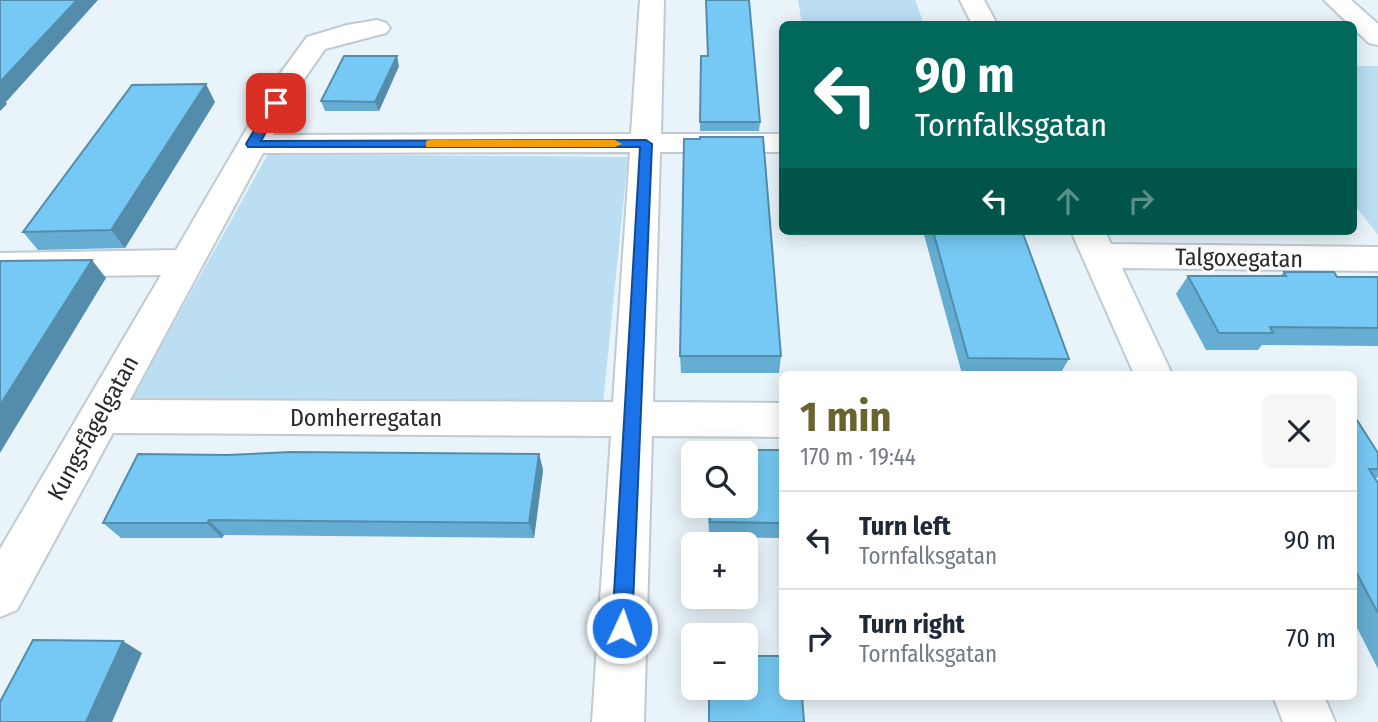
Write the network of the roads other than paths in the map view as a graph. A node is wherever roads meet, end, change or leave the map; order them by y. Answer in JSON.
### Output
{"nodes":[{"id":1,"x":652,"y":0,"type":"edge"},
{"id":2,"x":972,"y":0,"type":"edge"},
{"id":3,"x":982,"y":21,"type":"edge"},
{"id":4,"x":377,"y":28,"type":"dead end"},
{"id":5,"x":779,"y":143,"type":"edge"},
{"id":6,"x":253,"y":144,"type":"junction"},
{"id":7,"x":646,"y":144,"type":"junction"},
{"id":8,"x":1094,"y":243,"type":"edge"},
{"id":9,"x":1378,"y":259,"type":"edge"},
{"id":10,"x":186,"y":262,"type":"junction"},
{"id":11,"x":0,"y":265,"type":"edge"},
{"id":12,"x":1152,"y":371,"type":"edge"},
{"id":13,"x":100,"y":416,"type":"junction"},
{"id":14,"x":632,"y":419,"type":"junction"},
{"id":15,"x":779,"y":420,"type":"edge"},
{"id":16,"x":0,"y":594,"type":"edge"},
{"id":17,"x":1300,"y":700,"type":"edge"},
{"id":18,"x":618,"y":722,"type":"edge"},
{"id":19,"x":1310,"y":722,"type":"edge"}],
"edges":[{"from":1,"to":7,"type":"street"},
{"from":2,"to":3,"type":"street"},
{"from":4,"to":6,"type":"street","name":"Kungsfågelgatan"},
{"from":5,"to":7,"type":"street"},
{"from":6,"to":7,"type":"street"},
{"from":6,"to":10,"type":"street","name":"Kungsfågelgatan"},
{"from":7,"to":14,"type":"street"},
{"from":8,"to":9,"type":"street","name":"Talgoxegatan"},
{"from":8,"to":12,"type":"street"},
{"from":10,"to":11,"type":"street"},
{"from":10,"to":13,"type":"street","name":"Kungsfågelgatan"},
{"from":13,"to":14,"type":"street","name":"Domherregatan"},
{"from":13,"to":16,"type":"street","name":"Kungsfågelgatan"},
{"from":14,"to":15,"type":"street","name":"Domherregatan"},
{"from":14,"to":18,"type":"street"},
{"from":17,"to":19,"type":"street"}]}
